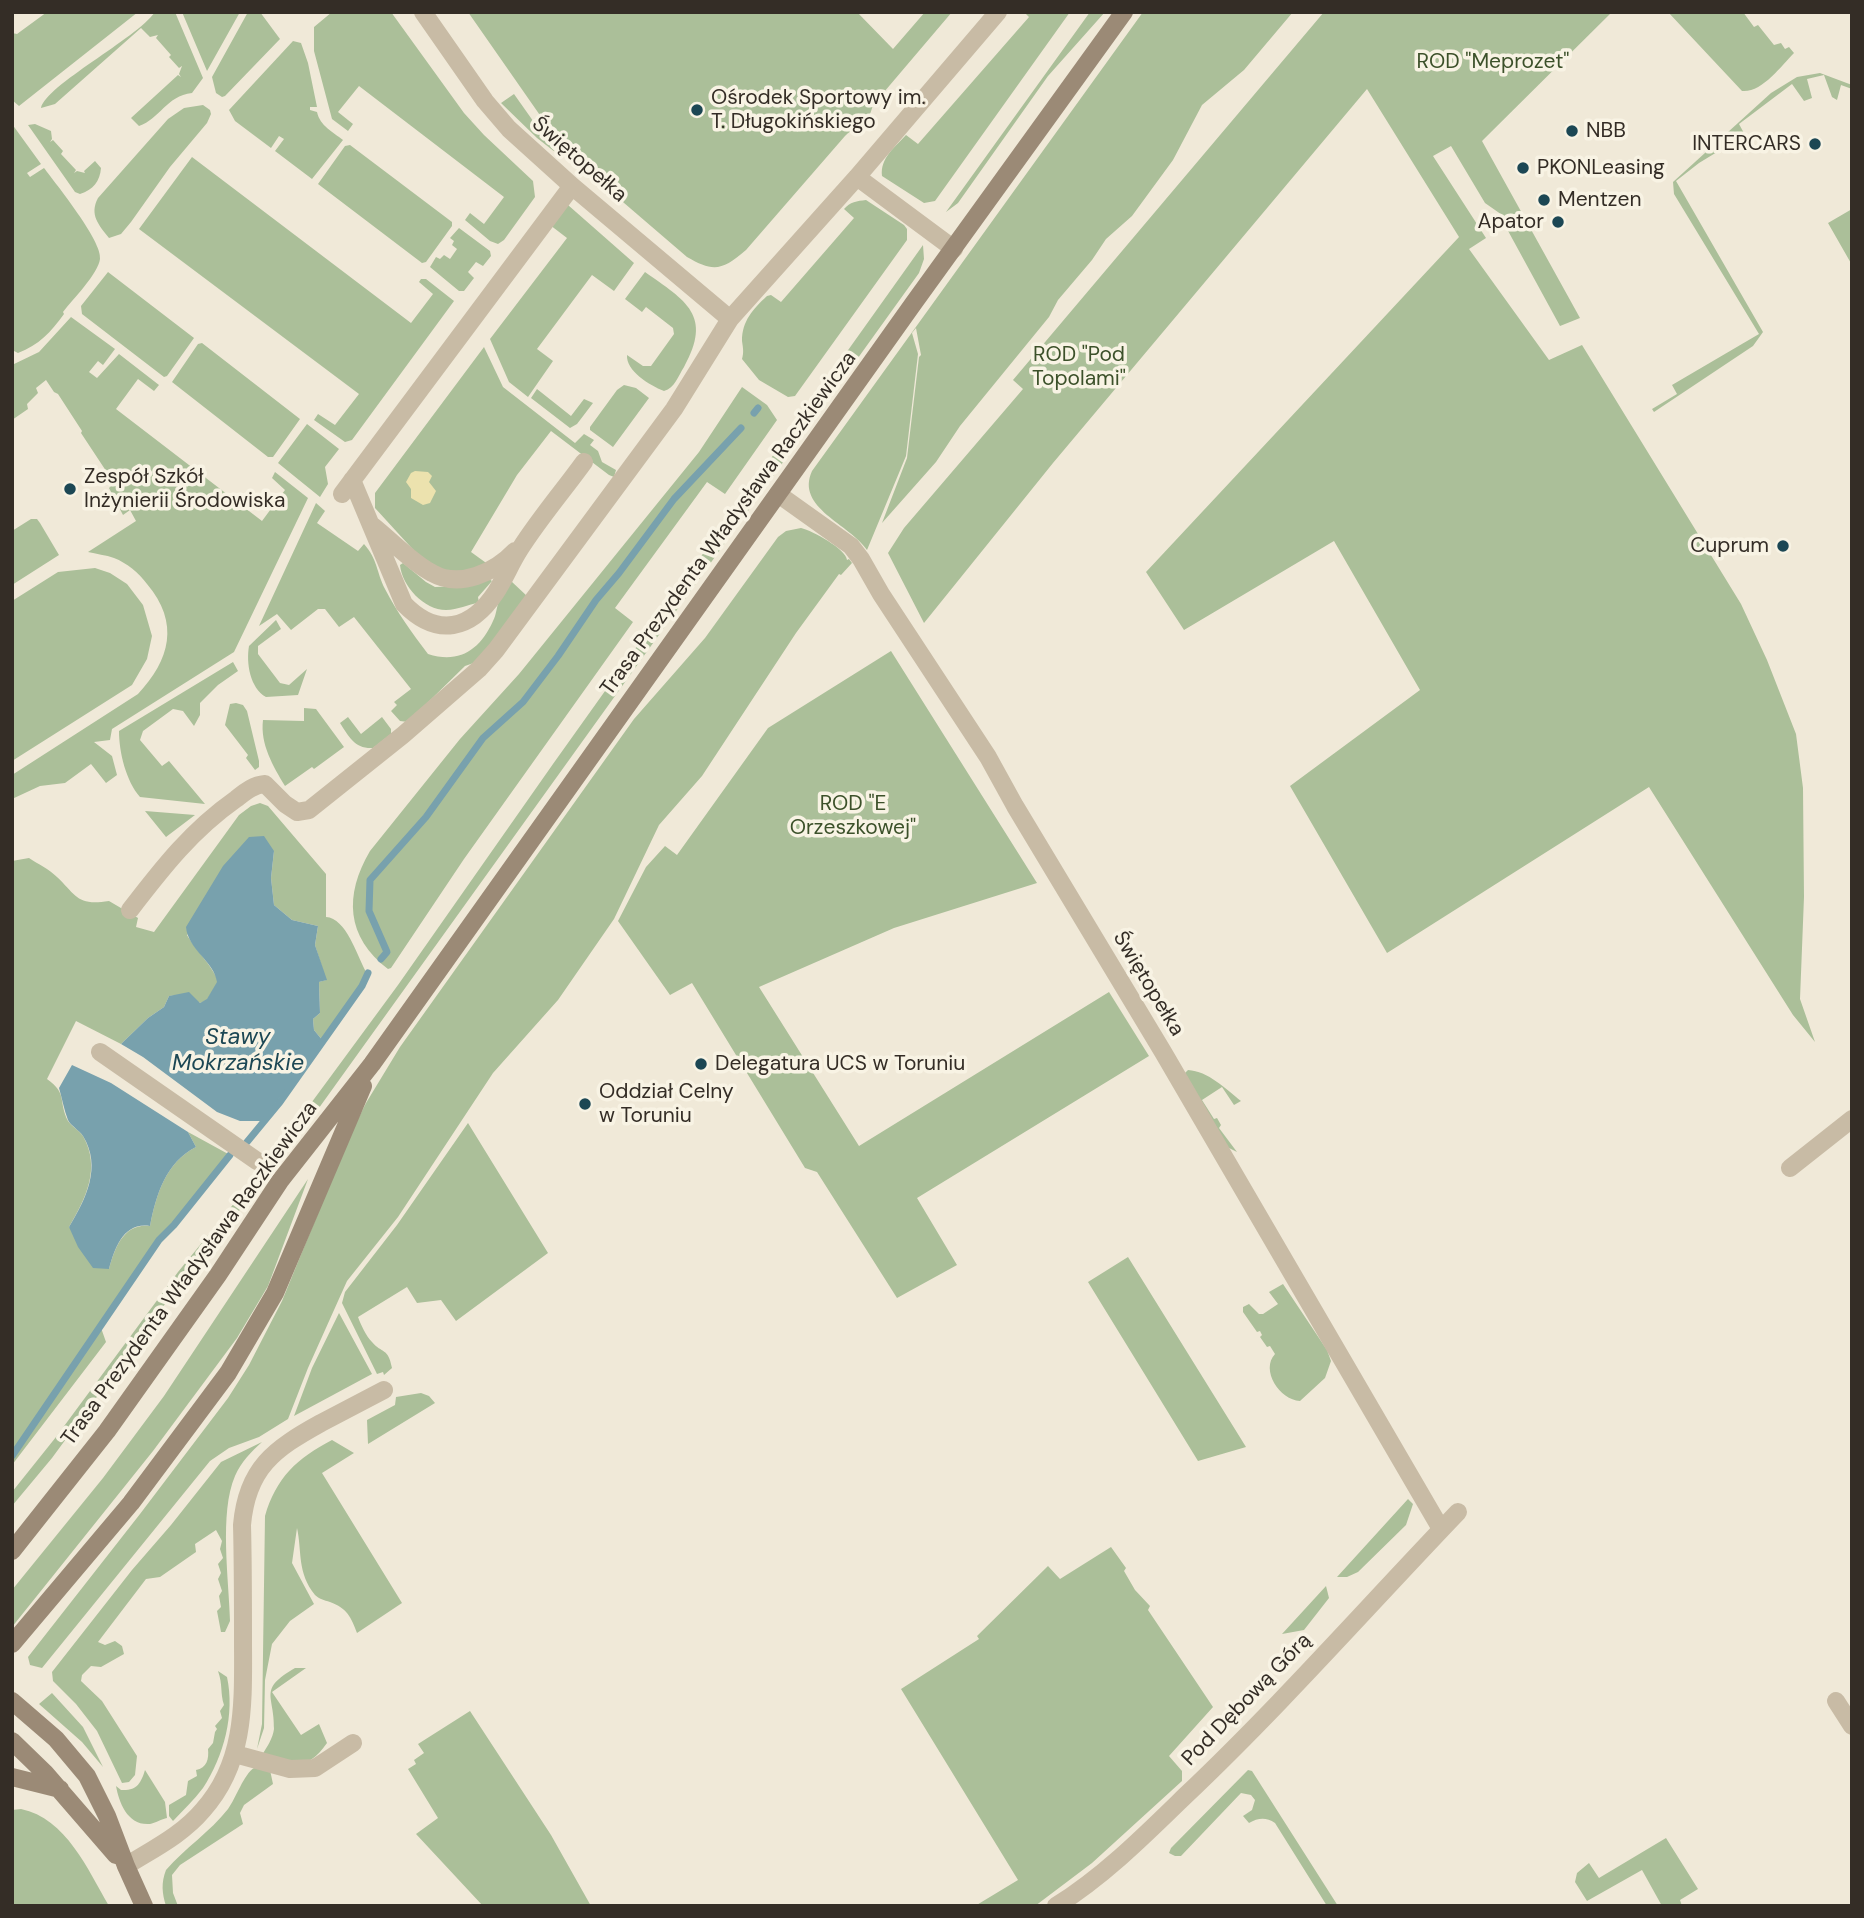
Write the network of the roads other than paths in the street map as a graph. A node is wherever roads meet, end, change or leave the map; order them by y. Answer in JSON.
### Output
{"nodes":[{"id":1,"x":423,"y":12,"type":"edge"},
{"id":2,"x":998,"y":12,"type":"edge"},
{"id":3,"x":1124,"y":12,"type":"edge"},
{"id":4,"x":858,"y":177,"type":"junction"},
{"id":5,"x":572,"y":186,"type":"junction"},
{"id":6,"x":954,"y":248,"type":"junction"},
{"id":7,"x":730,"y":319,"type":"junction"},
{"id":8,"x":779,"y":494,"type":"junction"},
{"id":9,"x":371,"y":524,"type":"junction"},
{"id":10,"x":130,"y":910,"type":"dead end"},
{"id":11,"x":100,"y":1052,"type":"dead end"},
{"id":12,"x":372,"y":1064,"type":"junction"},
{"id":13,"x":1852,"y":1119,"type":"edge"},
{"id":14,"x":257,"y":1161,"type":"dead end"},
{"id":15,"x":1790,"y":1168,"type":"dead end"},
{"id":16,"x":384,"y":1390,"type":"dead end"},
{"id":17,"x":46,"y":1511,"type":"junction"},
{"id":18,"x":1458,"y":1512,"type":"dead end"},
{"id":19,"x":1441,"y":1529,"type":"junction"},
{"id":20,"x":12,"y":1535,"type":"edge"},
{"id":21,"x":12,"y":1551,"type":"edge"},
{"id":22,"x":12,"y":1644,"type":"edge"},
{"id":23,"x":12,"y":1701,"type":"edge"},
{"id":24,"x":1836,"y":1701,"type":"dead end"},
{"id":25,"x":1852,"y":1726,"type":"edge"},
{"id":26,"x":12,"y":1741,"type":"edge"},
{"id":27,"x":353,"y":1743,"type":"dead end"},
{"id":28,"x":235,"y":1754,"type":"junction"},
{"id":29,"x":12,"y":1777,"type":"edge"},
{"id":30,"x":60,"y":1789,"type":"junction"},
{"id":31,"x":126,"y":1866,"type":"junction"},
{"id":32,"x":145,"y":1906,"type":"edge"},
{"id":33,"x":1056,"y":1906,"type":"edge"}],
"edges":[{"from":1,"to":5,"type":"street","name":"Świętopełka"},
{"from":2,"to":4,"type":"street"},
{"from":3,"to":6,"type":"main road","name":"Trasa Prezydenta Władysława Raczkiewicza"},
{"from":4,"to":6,"type":"street"},
{"from":4,"to":7,"type":"street"},
{"from":5,"to":7,"type":"street","name":"Świętopełka"},
{"from":5,"to":9,"type":"street"},
{"from":6,"to":8,"type":"main road","name":"Trasa Prezydenta Władysława Raczkiewicza"},
{"from":7,"to":10,"type":"street"},
{"from":8,"to":12,"type":"main road","name":"Trasa Prezydenta Władysława Raczkiewicza"},
{"from":8,"to":19,"type":"street","name":"Świętopełka"},
{"from":9,"to":9,"type":"street"},
{"from":11,"to":14,"type":"street"},
{"from":12,"to":17,"type":"main road","name":"Trasa Prezydenta Władysława Raczkiewicza"},
{"from":12,"to":22,"type":"main road","name":"Trasa Prezydenta Władysława Raczkiewicza"},
{"from":13,"to":15,"type":"street"},
{"from":16,"to":28,"type":"street"},
{"from":17,"to":20,"type":"main road","name":"Trasa Prezydenta Władysława Raczkiewicza"},
{"from":17,"to":21,"type":"main road","name":"Trasa Prezydenta Władysława Raczkiewicza"},
{"from":18,"to":19,"type":"street","name":"Pod Dębową Górą"},
{"from":19,"to":33,"type":"street","name":"Pod Dębową Górą"},
{"from":23,"to":31,"type":"main road"},
{"from":24,"to":25,"type":"street"},
{"from":26,"to":30,"type":"main road"},
{"from":27,"to":28,"type":"street"},
{"from":28,"to":31,"type":"street"},
{"from":29,"to":30,"type":"main road"},
{"from":30,"to":31,"type":"main road"},
{"from":31,"to":32,"type":"main road"}]}
